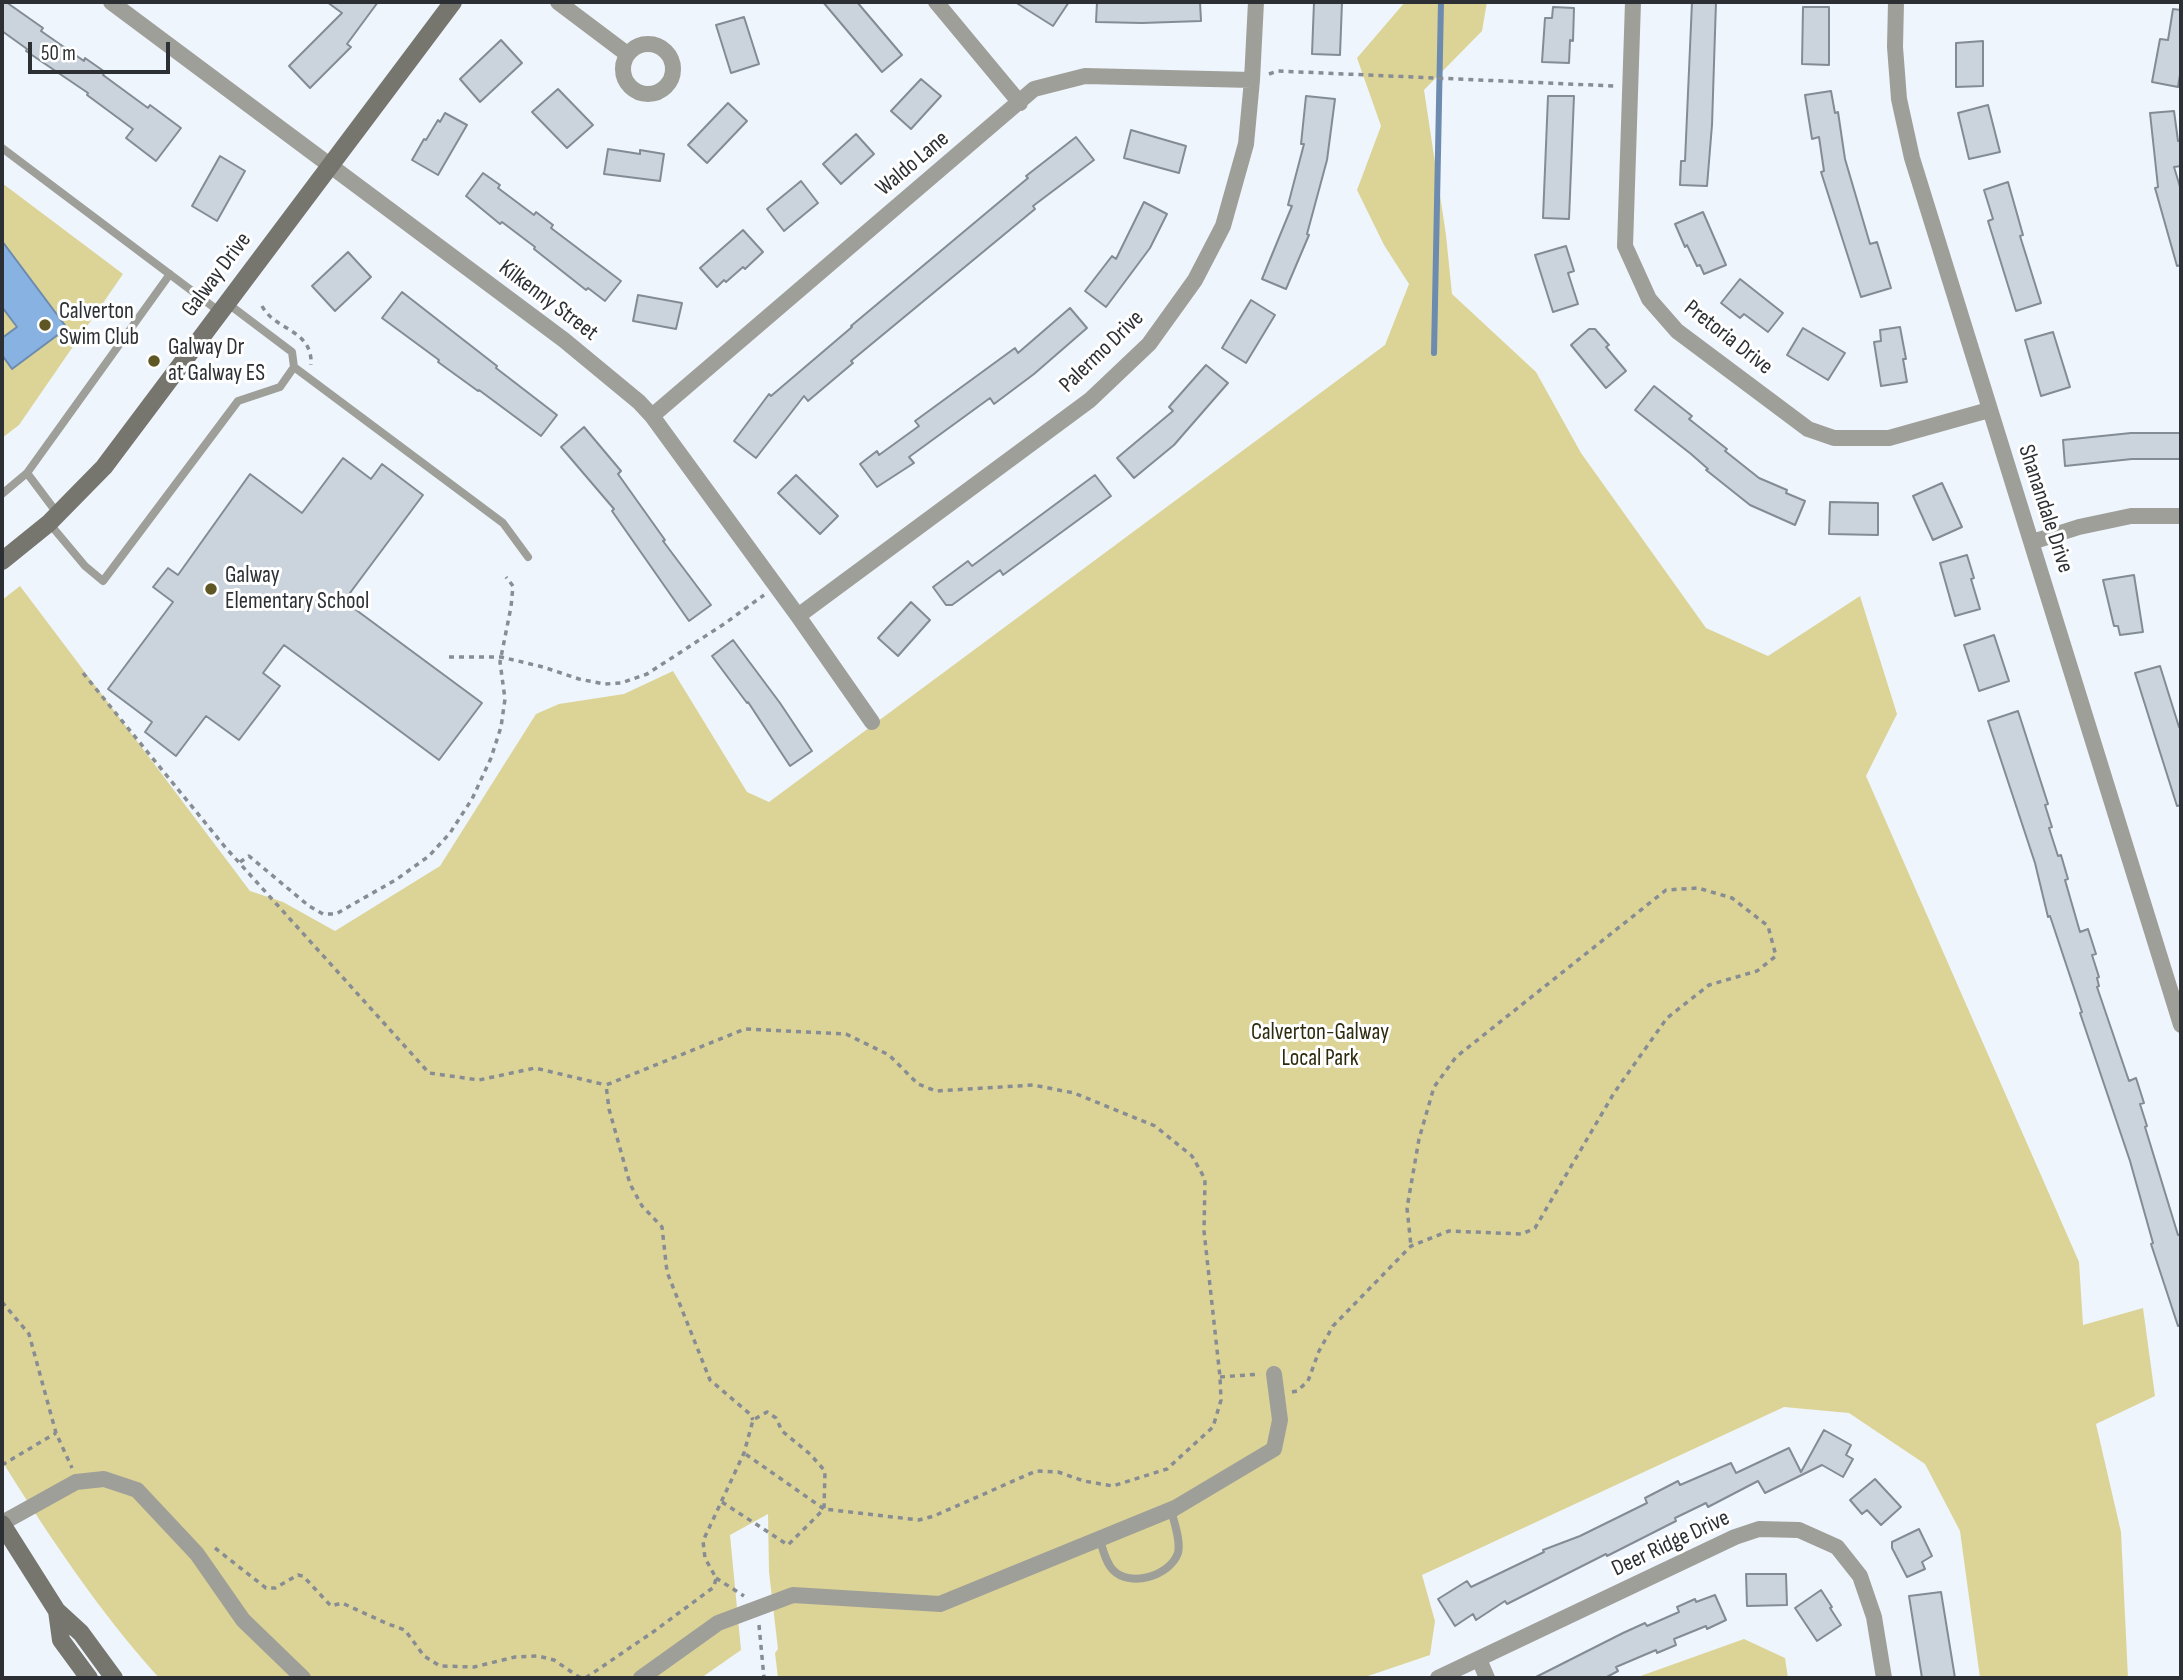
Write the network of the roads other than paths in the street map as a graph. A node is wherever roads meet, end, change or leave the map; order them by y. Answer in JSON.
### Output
{"nodes":[{"id":1,"x":453,"y":2,"type":"edge"},
{"id":2,"x":558,"y":2,"type":"edge"},
{"id":3,"x":936,"y":2,"type":"edge"},
{"id":4,"x":1256,"y":2,"type":"edge"},
{"id":5,"x":1633,"y":2,"type":"edge"},
{"id":6,"x":1896,"y":2,"type":"edge"},
{"id":7,"x":114,"y":3,"type":"edge"},
{"id":8,"x":627,"y":54,"type":"dead end"},
{"id":9,"x":1252,"y":80,"type":"junction"},
{"id":10,"x":1020,"y":103,"type":"junction"},
{"id":11,"x":2,"y":148,"type":"edge"},
{"id":12,"x":329,"y":167,"type":"junction"},
{"id":13,"x":170,"y":274,"type":"junction"},
{"id":14,"x":224,"y":307,"type":"junction"},
{"id":15,"x":294,"y":367,"type":"junction"},
{"id":16,"x":1989,"y":410,"type":"junction"},
{"id":17,"x":652,"y":416,"type":"junction"},
{"id":18,"x":27,"y":473,"type":"junction"},
{"id":19,"x":2,"y":494,"type":"edge"},
{"id":20,"x":2181,"y":516,"type":"edge"},
{"id":21,"x":53,"y":519,"type":"junction"},
{"id":22,"x":2032,"y":542,"type":"junction"},
{"id":23,"x":528,"y":557,"type":"dead end"},
{"id":24,"x":2,"y":561,"type":"edge"},
{"id":25,"x":798,"y":616,"type":"junction"},
{"id":26,"x":872,"y":722,"type":"dead end"},
{"id":27,"x":2176,"y":990,"type":"edge"},
{"id":28,"x":2181,"y":1025,"type":"edge"},
{"id":29,"x":1273,"y":1374,"type":"road end"},
{"id":30,"x":1171,"y":1510,"type":"junction"},
{"id":31,"x":2,"y":1523,"type":"edge"},
{"id":32,"x":1100,"y":1540,"type":"junction"},
{"id":33,"x":57,"y":1611,"type":"junction"},
{"id":34,"x":1479,"y":1659,"type":"junction"},
{"id":35,"x":89,"y":1678,"type":"edge"},
{"id":36,"x":114,"y":1678,"type":"edge"},
{"id":37,"x":303,"y":1678,"type":"edge"},
{"id":38,"x":640,"y":1678,"type":"edge"},
{"id":39,"x":1437,"y":1678,"type":"edge"},
{"id":40,"x":1487,"y":1678,"type":"edge"},
{"id":41,"x":1884,"y":1678,"type":"edge"}],
"edges":[{"from":1,"to":12,"type":"street","name":"Galway Drive"},
{"from":2,"to":8,"type":"street"},
{"from":3,"to":10,"type":"street"},
{"from":4,"to":9,"type":"street","name":"Palermo Drive"},
{"from":5,"to":16,"type":"street","name":"Pretoria Drive"},
{"from":6,"to":16,"type":"street","name":"Shanandale Drive"},
{"from":7,"to":12,"type":"street","name":"Kilkenny Street"},
{"from":9,"to":10,"type":"street","name":"Waldo Lane"},
{"from":9,"to":25,"type":"street","name":"Palermo Drive"},
{"from":10,"to":17,"type":"street","name":"Waldo Lane"},
{"from":11,"to":13,"type":"lane"},
{"from":12,"to":14,"type":"street","name":"Galway Drive"},
{"from":12,"to":17,"type":"street","name":"Kilkenny Street"},
{"from":13,"to":14,"type":"lane"},
{"from":13,"to":18,"type":"lane"},
{"from":14,"to":15,"type":"lane"},
{"from":14,"to":21,"type":"street","name":"Galway Drive"},
{"from":15,"to":21,"type":"lane"},
{"from":15,"to":23,"type":"lane"},
{"from":16,"to":22,"type":"street","name":"Shanandale Drive"},
{"from":17,"to":25,"type":"street","name":"Kilkenny Street"},
{"from":18,"to":19,"type":"lane"},
{"from":18,"to":21,"type":"lane"},
{"from":20,"to":22,"type":"street"},
{"from":21,"to":24,"type":"street","name":"Galway Drive"},
{"from":22,"to":27,"type":"street","name":"Shanandale Drive"},
{"from":25,"to":26,"type":"street","name":"Kilkenny Street"},
{"from":27,"to":28,"type":"street","name":"Shanandale Drive"},
{"from":29,"to":30,"type":"street"},
{"from":30,"to":32,"type":"street"},
{"from":30,"to":32,"type":"lane"},
{"from":31,"to":33,"type":"street"},
{"from":31,"to":37,"type":"street"},
{"from":32,"to":38,"type":"street"},
{"from":33,"to":35,"type":"street"},
{"from":33,"to":36,"type":"street"},
{"from":34,"to":39,"type":"street","name":"Deer Ridge Drive"},
{"from":34,"to":40,"type":"street"},
{"from":34,"to":41,"type":"street","name":"Deer Ridge Drive"}]}
